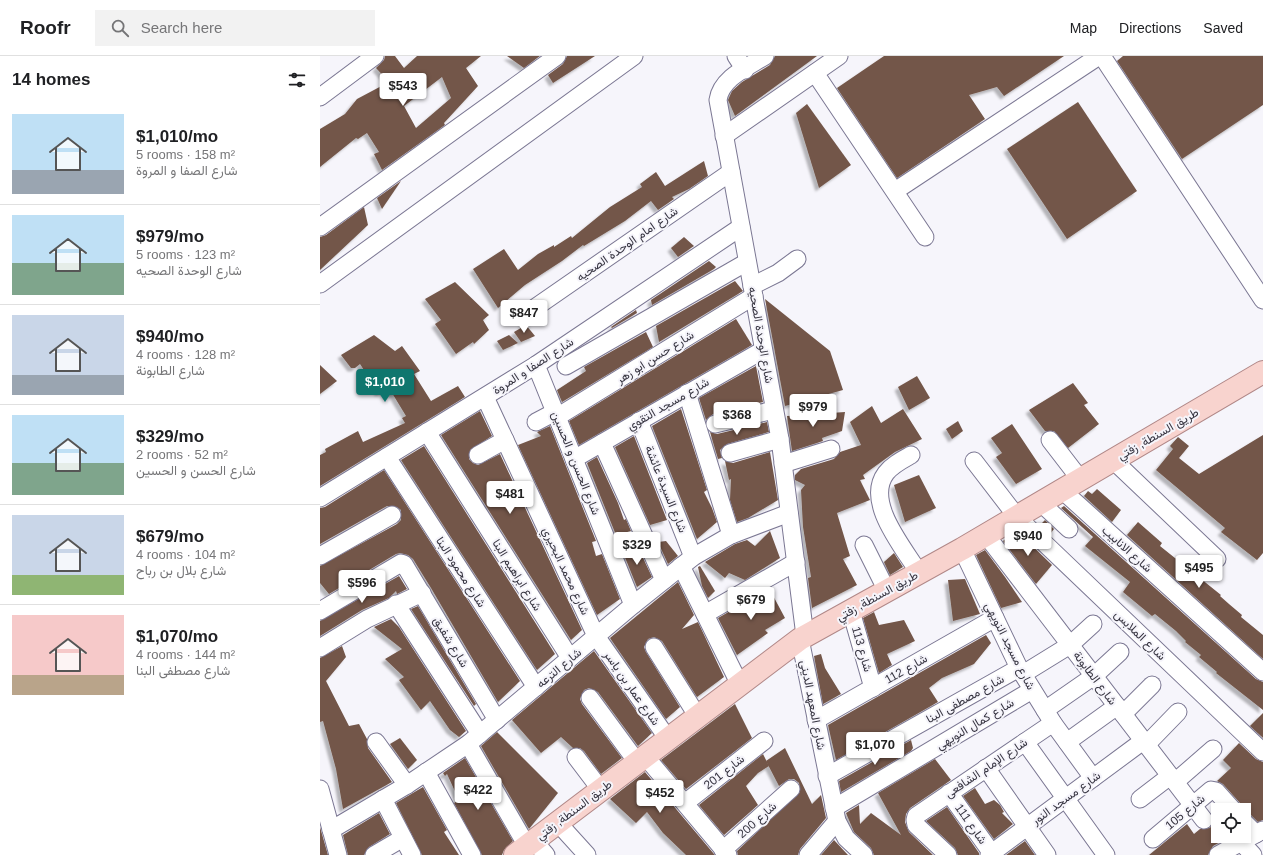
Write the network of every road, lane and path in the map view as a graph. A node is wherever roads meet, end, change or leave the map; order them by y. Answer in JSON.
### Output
{"nodes":[{"id":1,"x":375,"y":56,"type":"edge"},
{"id":2,"x":557,"y":56,"type":"edge"},
{"id":3,"x":634,"y":56,"type":"edge"},
{"id":4,"x":764,"y":56,"type":"edge"},
{"id":5,"x":839,"y":56,"type":"edge"},
{"id":6,"x":1098,"y":56,"type":"edge"},
{"id":7,"x":1102,"y":56,"type":"edge"},
{"id":8,"x":740,"y":63,"type":"edge"},
{"id":9,"x":815,"y":73,"type":"junction"},
{"id":10,"x":320,"y":97,"type":"edge"},
{"id":11,"x":724,"y":136,"type":"junction"},
{"id":12,"x":731,"y":172,"type":"junction"},
{"id":13,"x":895,"y":191,"type":"junction"},
{"id":14,"x":320,"y":227,"type":"edge"},
{"id":15,"x":741,"y":227,"type":"junction"},
{"id":16,"x":925,"y":237,"type":"dead end"},
{"id":17,"x":797,"y":259,"type":"dead end"},
{"id":18,"x":747,"y":262,"type":"junction"},
{"id":19,"x":320,"y":284,"type":"edge"},
{"id":20,"x":753,"y":291,"type":"junction"},
{"id":21,"x":1263,"y":300,"type":"edge"},
{"id":22,"x":523,"y":316,"type":"dead end"},
{"id":23,"x":763,"y":350,"type":"junction"},
{"id":24,"x":536,"y":365,"type":"junction"},
{"id":25,"x":566,"y":366,"type":"dead end"},
{"id":26,"x":1263,"y":372,"type":"edge"},
{"id":27,"x":687,"y":393,"type":"junction"},
{"id":28,"x":484,"y":397,"type":"junction"},
{"id":29,"x":774,"y":410,"type":"junction"},
{"id":30,"x":556,"y":415,"type":"junction"},
{"id":31,"x":639,"y":421,"type":"junction"},
{"id":32,"x":536,"y":422,"type":"dead end"},
{"id":33,"x":715,"y":424,"type":"dead end"},
{"id":34,"x":427,"y":432,"type":"junction"},
{"id":35,"x":780,"y":439,"type":"junction"},
{"id":36,"x":504,"y":440,"type":"junction"},
{"id":37,"x":1050,"y":440,"type":"dead end"},
{"id":38,"x":602,"y":443,"type":"junction"},
{"id":39,"x":831,"y":449,"type":"dead end"},
{"id":40,"x":730,"y":453,"type":"dead end"},
{"id":41,"x":478,"y":455,"type":"dead end"},
{"id":42,"x":911,"y":455,"type":"dead end"},
{"id":43,"x":387,"y":457,"type":"junction"},
{"id":44,"x":574,"y":459,"type":"junction"},
{"id":45,"x":1113,"y":460,"type":"junction"},
{"id":46,"x":974,"y":462,"type":"dead end"},
{"id":47,"x":783,"y":464,"type":"junction"},
{"id":48,"x":1071,"y":485,"type":"junction"},
{"id":49,"x":320,"y":498,"type":"edge"},
{"id":50,"x":1041,"y":503,"type":"junction"},
{"id":51,"x":789,"y":513,"type":"junction"},
{"id":52,"x":392,"y":515,"type":"dead end"},
{"id":53,"x":1017,"y":517,"type":"junction"},
{"id":54,"x":1069,"y":529,"type":"dead end"},
{"id":55,"x":731,"y":535,"type":"junction"},
{"id":56,"x":986,"y":535,"type":"junction"},
{"id":57,"x":864,"y":545,"type":"dead end"},
{"id":58,"x":962,"y":549,"type":"junction"},
{"id":59,"x":320,"y":556,"type":"edge"},
{"id":60,"x":1217,"y":559,"type":"dead end"},
{"id":61,"x":687,"y":562,"type":"junction"},
{"id":62,"x":796,"y":562,"type":"junction"},
{"id":63,"x":919,"y":573,"type":"junction"},
{"id":64,"x":664,"y":580,"type":"junction"},
{"id":65,"x":887,"y":591,"type":"junction"},
{"id":66,"x":422,"y":593,"type":"junction"},
{"id":67,"x":396,"y":604,"type":"junction"},
{"id":68,"x":633,"y":605,"type":"junction"},
{"id":69,"x":320,"y":611,"type":"edge"},
{"id":70,"x":851,"y":611,"type":"junction"},
{"id":71,"x":705,"y":614,"type":"junction"},
{"id":72,"x":995,"y":618,"type":"junction"},
{"id":73,"x":1093,"y":624,"type":"dead end"},
{"id":74,"x":596,"y":636,"type":"junction"},
{"id":75,"x":802,"y":638,"type":"junction"},
{"id":76,"x":1070,"y":645,"type":"junction"},
{"id":77,"x":320,"y":648,"type":"edge"},
{"id":78,"x":654,"y":648,"type":"dead end"},
{"id":79,"x":1120,"y":652,"type":"dead end"},
{"id":80,"x":570,"y":658,"type":"junction"},
{"id":81,"x":1021,"y":671,"type":"junction"},
{"id":82,"x":1263,"y":672,"type":"edge"},
{"id":83,"x":1094,"y":676,"type":"junction"},
{"id":84,"x":740,"y":685,"type":"junction"},
{"id":85,"x":1152,"y":685,"type":"dead end"},
{"id":86,"x":536,"y":687,"type":"junction"},
{"id":87,"x":873,"y":688,"type":"junction"},
{"id":88,"x":1032,"y":690,"type":"junction"},
{"id":89,"x":590,"y":698,"type":"dead end"},
{"id":90,"x":1120,"y":710,"type":"junction"},
{"id":91,"x":1178,"y":712,"type":"dead end"},
{"id":92,"x":698,"y":717,"type":"junction"},
{"id":93,"x":1049,"y":717,"type":"junction"},
{"id":94,"x":497,"y":720,"type":"junction"},
{"id":95,"x":816,"y":720,"type":"junction"},
{"id":96,"x":474,"y":739,"type":"junction"},
{"id":97,"x":668,"y":739,"type":"junction"},
{"id":98,"x":764,"y":741,"type":"dead end"},
{"id":99,"x":376,"y":742,"type":"dead end"},
{"id":100,"x":1025,"y":742,"type":"junction"},
{"id":101,"x":1067,"y":742,"type":"junction"},
{"id":102,"x":1145,"y":743,"type":"junction"},
{"id":103,"x":1213,"y":749,"type":"dead end"},
{"id":104,"x":1263,"y":752,"type":"edge"},
{"id":105,"x":576,"y":757,"type":"dead end"},
{"id":106,"x":641,"y":759,"type":"junction"},
{"id":107,"x":986,"y":768,"type":"junction"},
{"id":108,"x":426,"y":772,"type":"junction"},
{"id":109,"x":827,"y":776,"type":"junction"},
{"id":110,"x":1093,"y":778,"type":"junction"},
{"id":111,"x":1172,"y":779,"type":"junction"},
{"id":112,"x":407,"y":785,"type":"junction"},
{"id":113,"x":320,"y":789,"type":"edge"},
{"id":114,"x":791,"y":789,"type":"dead end"},
{"id":115,"x":601,"y":790,"type":"junction"},
{"id":116,"x":949,"y":793,"type":"junction"},
{"id":117,"x":383,"y":799,"type":"junction"},
{"id":118,"x":1065,"y":799,"type":"junction"},
{"id":119,"x":1140,"y":799,"type":"dead end"},
{"id":120,"x":685,"y":802,"type":"junction"},
{"id":121,"x":1226,"y":803,"type":"edge"},
{"id":122,"x":1193,"y":805,"type":"junction"},
{"id":123,"x":836,"y":815,"type":"junction"},
{"id":124,"x":1204,"y":820,"type":"dead end"},
{"id":125,"x":326,"y":822,"type":"edge"},
{"id":126,"x":558,"y":823,"type":"junction"},
{"id":127,"x":1027,"y":827,"type":"junction"},
{"id":128,"x":1253,"y":836,"type":"edge"},
{"id":129,"x":403,"y":838,"type":"junction"},
{"id":130,"x":1153,"y":839,"type":"dead end"},
{"id":131,"x":531,"y":849,"type":"edge"},
{"id":132,"x":726,"y":852,"type":"edge"},
{"id":133,"x":585,"y":854,"type":"edge"},
{"id":134,"x":991,"y":854,"type":"edge"},
{"id":135,"x":338,"y":855,"type":"edge"},
{"id":136,"x":374,"y":855,"type":"edge"},
{"id":137,"x":412,"y":855,"type":"edge"},
{"id":138,"x":472,"y":855,"type":"edge"},
{"id":139,"x":808,"y":855,"type":"edge"},
{"id":140,"x":864,"y":855,"type":"edge"},
{"id":141,"x":948,"y":855,"type":"edge"},
{"id":142,"x":1047,"y":855,"type":"edge"},
{"id":143,"x":1106,"y":855,"type":"edge"},
{"id":144,"x":1218,"y":855,"type":"edge"},
{"id":145,"x":1253,"y":855,"type":"edge"}],
"edges":[{"from":1,"to":10,"type":"street"},
{"from":2,"to":14,"type":"street"},
{"from":3,"to":19,"type":"street"},
{"from":4,"to":8,"type":"street","name":"شارع الوحدة الصحيه"},
{"from":5,"to":9,"type":"street"},
{"from":6,"to":13,"type":"street"},
{"from":7,"to":21,"type":"street"},
{"from":8,"to":11,"type":"street","name":"شارع الوحدة الصحيه"},
{"from":9,"to":11,"type":"street"},
{"from":9,"to":13,"type":"street"},
{"from":11,"to":12,"type":"street","name":"شارع الوحدة الصحيه"},
{"from":12,"to":15,"type":"street","name":"شارع الوحدة الصحيه"},
{"from":12,"to":22,"type":"street","name":"شارع امام الوحدة الصحيه"},
{"from":13,"to":16,"type":"street"},
{"from":15,"to":18,"type":"street","name":"شارع الوحدة الصحيه"},
{"from":15,"to":24,"type":"street","name":"شارع الصفا و المروة"},
{"from":17,"to":20,"type":"street","name":"شارع حسن ابو زهر"},
{"from":18,"to":20,"type":"street","name":"شارع الوحدة الصحيه"},
{"from":18,"to":25,"type":"street"},
{"from":20,"to":23,"type":"street","name":"شارع الوحدة الصحيه"},
{"from":20,"to":30,"type":"street","name":"شارع حسن ابو زهر"},
{"from":23,"to":27,"type":"street","name":"شارع مسجد التقوي"},
{"from":23,"to":29,"type":"street","name":"شارع الوحدة الصحيه"},
{"from":24,"to":28,"type":"street","name":"شارع الصفا و المروة"},
{"from":24,"to":30,"type":"street","name":"شارع الحسن و الحسين"},
{"from":26,"to":45,"type":"main road","name":"طريق السنطة, زفتي"},
{"from":27,"to":31,"type":"street","name":"شارع مسجد التقوي"},
{"from":27,"to":55,"type":"street"},
{"from":28,"to":34,"type":"street","name":"شارع الصفا و المروة"},
{"from":28,"to":36,"type":"street","name":"شارع محمد البحيري"},
{"from":29,"to":33,"type":"street"},
{"from":29,"to":35,"type":"street","name":"شارع الوحدة الصحيه"},
{"from":30,"to":32,"type":"street","name":"شارع حسن ابو زهر"},
{"from":30,"to":44,"type":"street","name":"شارع الحسن و الحسين"},
{"from":31,"to":38,"type":"street","name":"شارع مسجد التقوي"},
{"from":31,"to":61,"type":"street","name":"شارع السيدة عائشة"},
{"from":34,"to":43,"type":"street","name":"شارع الصفا و المروة"},
{"from":34,"to":80,"type":"street","name":"شارع ابراهيم البنا"},
{"from":35,"to":40,"type":"street"},
{"from":35,"to":47,"type":"street","name":"شارع الوحدة الصحيه"},
{"from":36,"to":41,"type":"street"},
{"from":36,"to":74,"type":"street","name":"شارع محمد البحيري"},
{"from":37,"to":48,"type":"street","name":"شارع الانابيب"},
{"from":38,"to":44,"type":"street","name":"شارع مسجد التقوي"},
{"from":38,"to":64,"type":"street"},
{"from":39,"to":47,"type":"street"},
{"from":42,"to":63,"type":"street"},
{"from":43,"to":49,"type":"street","name":"شارع الصفا و المروة"},
{"from":43,"to":86,"type":"street","name":"شارع محمود البنا"},
{"from":44,"to":68,"type":"street","name":"شارع الحسن و الحسين"},
{"from":45,"to":48,"type":"main road","name":"طريق السنطة, زفتي"},
{"from":45,"to":60,"type":"street"},
{"from":46,"to":53,"type":"street","name":"شارع الملابس"},
{"from":47,"to":51,"type":"street","name":"شارع الوحدة الصحيه"},
{"from":48,"to":50,"type":"main road","name":"طريق السنطة, زفتي"},
{"from":48,"to":82,"type":"street","name":"شارع الانابيب"},
{"from":50,"to":53,"type":"main road","name":"طريق السنطة, زفتي"},
{"from":50,"to":54,"type":"street"},
{"from":51,"to":55,"type":"street","name":"شارع الترعه"},
{"from":51,"to":62,"type":"street","name":"شارع الوحدة الصحيه"},
{"from":52,"to":59,"type":"street"},
{"from":53,"to":56,"type":"main road","name":"طريق السنطة, زفتي"},
{"from":53,"to":104,"type":"street","name":"شارع الملابس"},
{"from":55,"to":61,"type":"street","name":"شارع الترعه"},
{"from":56,"to":58,"type":"main road","name":"طريق السنطة, زفتي"},
{"from":56,"to":76,"type":"street","name":"شارع الطابونة"},
{"from":57,"to":65,"type":"street"},
{"from":58,"to":63,"type":"main road","name":"طريق السنطة, زفتي"},
{"from":58,"to":72,"type":"street","name":"شارع مسجد النويهي"},
{"from":61,"to":64,"type":"street","name":"شارع الترعه"},
{"from":61,"to":71,"type":"street","name":"شارع السيدة عائشة"},
{"from":62,"to":71,"type":"street"},
{"from":62,"to":75,"type":"street","name":"شارع الوحدة الصحيه"},
{"from":63,"to":65,"type":"main road","name":"طريق السنطة, زفتي"},
{"from":64,"to":68,"type":"street","name":"شارع الترعه"},
{"from":65,"to":70,"type":"main road","name":"طريق السنطة, زفتي"},
{"from":66,"to":67,"type":"street"},
{"from":66,"to":69,"type":"street","name":"شارع شفيق"},
{"from":66,"to":94,"type":"street","name":"شارع شفيق"},
{"from":67,"to":77,"type":"street"},
{"from":67,"to":96,"type":"street"},
{"from":68,"to":74,"type":"street","name":"شارع الترعه"},
{"from":70,"to":75,"type":"main road","name":"طريق السنطة, زفتي"},
{"from":70,"to":87,"type":"street","name":"شارع 113"},
{"from":71,"to":84,"type":"street","name":"شارع السيدة عائشة"},
{"from":72,"to":81,"type":"street","name":"شارع مسجد النويهي"},
{"from":72,"to":87,"type":"street","name":"شارع 112"},
{"from":73,"to":76,"type":"street","name":"شارع مصطفى البنا"},
{"from":74,"to":80,"type":"street","name":"شارع الترعه"},
{"from":74,"to":97,"type":"street","name":"شارع عمار بن ياسر"},
{"from":75,"to":84,"type":"main road","name":"طريق السنطة, زفتي"},
{"from":75,"to":95,"type":"street","name":"شارع المعهد الديني"},
{"from":76,"to":81,"type":"street","name":"شارع مصطفى البنا"},
{"from":76,"to":83,"type":"street","name":"شارع الطابونة"},
{"from":78,"to":92,"type":"street"},
{"from":79,"to":83,"type":"street","name":"شارع الإمام الشافعى"},
{"from":80,"to":86,"type":"street","name":"شارع الترعه"},
{"from":81,"to":88,"type":"street","name":"شارع مسجد النويهي"},
{"from":81,"to":109,"type":"street","name":"شارع مصطفى البنا"},
{"from":83,"to":90,"type":"street","name":"شارع الطابونة"},
{"from":83,"to":93,"type":"street","name":"شارع الإمام الشافعى"},
{"from":84,"to":92,"type":"main road","name":"طريق السنطة, زفتي"},
{"from":85,"to":90,"type":"street"},
{"from":86,"to":94,"type":"street","name":"شارع الترعه"},
{"from":87,"to":95,"type":"street","name":"شارع 112"},
{"from":88,"to":93,"type":"street","name":"شارع مسجد النويهي"},
{"from":88,"to":123,"type":"street","name":"شارع كمال النويهي"},
{"from":89,"to":106,"type":"street"},
{"from":90,"to":101,"type":"street"},
{"from":90,"to":102,"type":"street","name":"شارع الطابونة"},
{"from":91,"to":102,"type":"street","name":"شارع مسجد النور"},
{"from":92,"to":97,"type":"main road","name":"طريق السنطة, زفتي"},
{"from":93,"to":100,"type":"street","name":"شارع الإمام الشافعى"},
{"from":93,"to":101,"type":"street","name":"شارع مسجد النويهي"},
{"from":94,"to":96,"type":"street","name":"شارع الترعه"},
{"from":95,"to":109,"type":"street","name":"شارع المعهد الديني"},
{"from":96,"to":108,"type":"street","name":"شارع الترعه"},
{"from":96,"to":131,"type":"street"},
{"from":97,"to":106,"type":"main road","name":"طريق السنطة, زفتي"},
{"from":98,"to":120,"type":"street","name":"شارع 201"},
{"from":99,"to":112,"type":"street"},
{"from":100,"to":107,"type":"street","name":"شارع الإمام الشافعى"},
{"from":100,"to":118,"type":"street"},
{"from":101,"to":110,"type":"street","name":"شارع مسجد النويهي"},
{"from":102,"to":110,"type":"street","name":"شارع مسجد النور"},
{"from":102,"to":111,"type":"street","name":"شارع الطابونة"},
{"from":103,"to":111,"type":"street"},
{"from":105,"to":115,"type":"street"},
{"from":106,"to":115,"type":"main road","name":"طريق السنطة, زفتي"},
{"from":106,"to":120,"type":"street"},
{"from":107,"to":116,"type":"street","name":"شارع الإمام الشافعى"},
{"from":107,"to":127,"type":"street"},
{"from":108,"to":112,"type":"street","name":"شارع الترعه"},
{"from":108,"to":138,"type":"street"},
{"from":109,"to":123,"type":"street","name":"شارع المعهد الديني"},
{"from":110,"to":118,"type":"street","name":"شارع مسجد النور"},
{"from":111,"to":119,"type":"street"},
{"from":111,"to":122,"type":"street","name":"شارع الطابونة"},
{"from":112,"to":117,"type":"street","name":"شارع الترعه"},
{"from":113,"to":125,"type":"street"},
{"from":114,"to":132,"type":"street","name":"شارع 200"},
{"from":115,"to":126,"type":"main road","name":"طريق السنطة, زفتي"},
{"from":116,"to":134,"type":"street","name":"شارع 111"},
{"from":116,"to":141,"type":"street","name":"شارع الإمام الشافعى"},
{"from":117,"to":125,"type":"street","name":"شارع الترعه"},
{"from":117,"to":129,"type":"street"},
{"from":118,"to":127,"type":"street","name":"شارع مسجد النور"},
{"from":118,"to":143,"type":"street"},
{"from":120,"to":132,"type":"street"},
{"from":121,"to":122,"type":"street","name":"شارع 105"},
{"from":122,"to":124,"type":"street","name":"شارع الطابونة"},
{"from":122,"to":130,"type":"street","name":"شارع 105"},
{"from":123,"to":139,"type":"street","name":"شارع كمال النويهي"},
{"from":123,"to":140,"type":"street","name":"شارع المعهد الديني"},
{"from":125,"to":135,"type":"street"},
{"from":126,"to":131,"type":"main road","name":"طريق السنطة, زفتي"},
{"from":126,"to":133,"type":"street"},
{"from":127,"to":134,"type":"street","name":"شارع مسجد النور"},
{"from":127,"to":142,"type":"street"},
{"from":128,"to":144,"type":"street"},
{"from":128,"to":145,"type":"street"},
{"from":129,"to":136,"type":"street"},
{"from":129,"to":137,"type":"street"}]}
